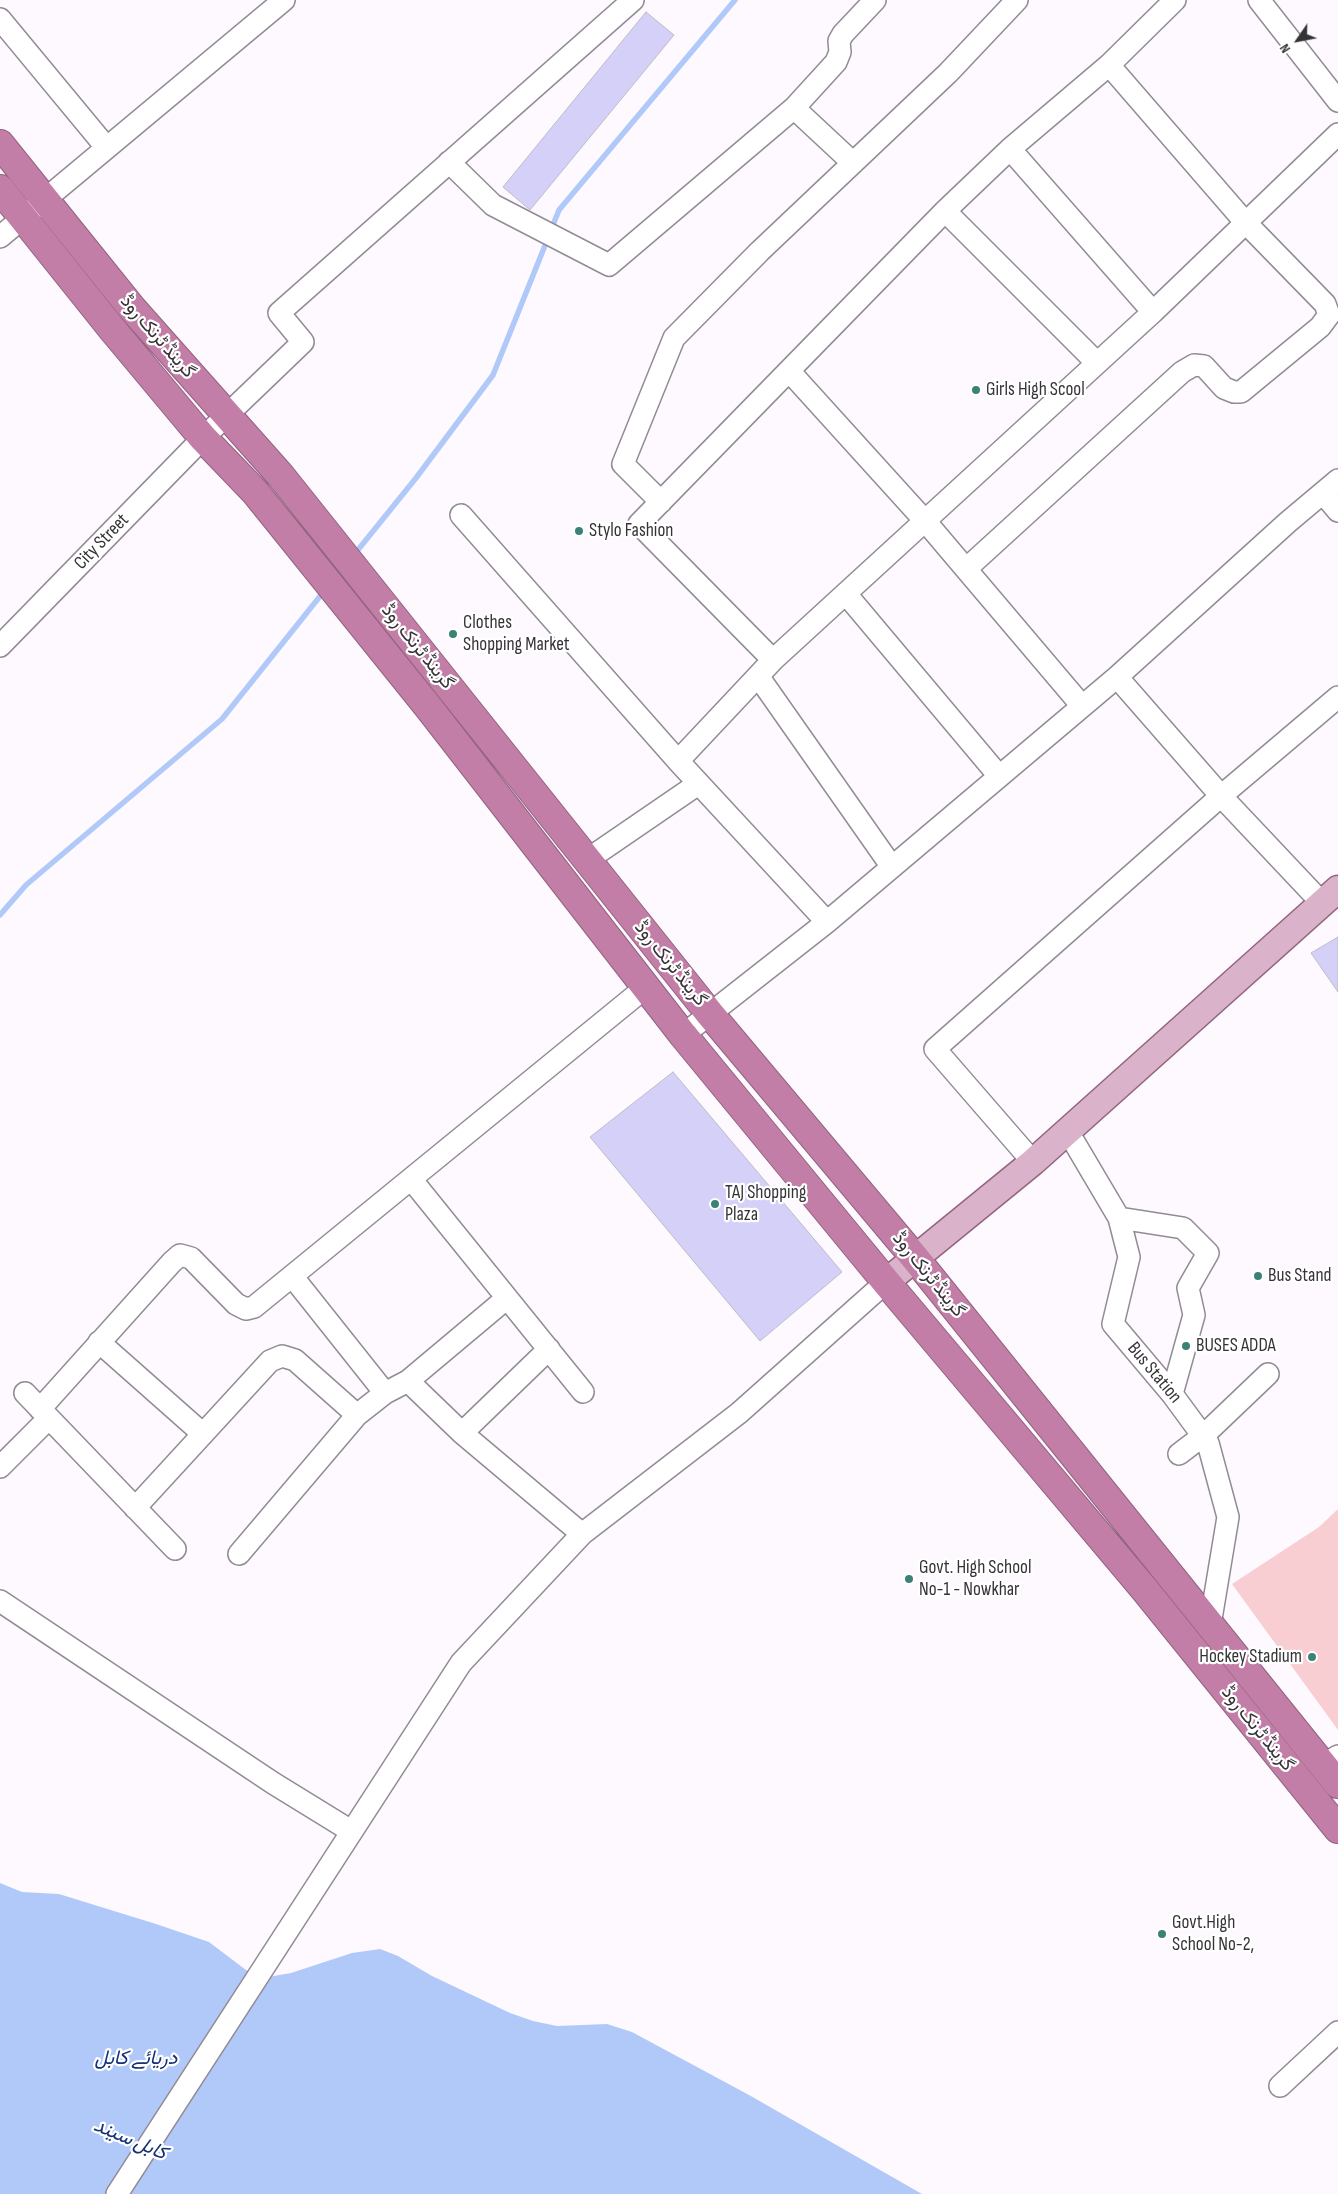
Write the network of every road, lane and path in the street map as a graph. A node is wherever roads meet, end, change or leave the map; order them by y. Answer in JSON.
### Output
{"nodes":[{"id":1,"x":284,"y":0,"type":"edge"},
{"id":2,"x":633,"y":0,"type":"edge"},
{"id":3,"x":876,"y":0,"type":"edge"},
{"id":4,"x":1017,"y":0,"type":"edge"},
{"id":5,"x":1175,"y":0,"type":"edge"},
{"id":6,"x":1259,"y":0,"type":"edge"},
{"id":7,"x":0,"y":19,"type":"edge"},
{"id":8,"x":1109,"y":65,"type":"junction"},
{"id":9,"x":1338,"y":101,"type":"edge"},
{"id":10,"x":794,"y":108,"type":"junction"},
{"id":11,"x":1338,"y":134,"type":"edge"},
{"id":12,"x":0,"y":144,"type":"edge"},
{"id":13,"x":106,"y":147,"type":"junction"},
{"id":14,"x":1010,"y":149,"type":"junction"},
{"id":15,"x":450,"y":162,"type":"junction"},
{"id":16,"x":852,"y":164,"type":"junction"},
{"id":17,"x":0,"y":189,"type":"edge"},
{"id":18,"x":43,"y":200,"type":"junction"},
{"id":19,"x":945,"y":211,"type":"junction"},
{"id":20,"x":23,"y":218,"type":"junction"},
{"id":21,"x":1245,"y":222,"type":"junction"},
{"id":22,"x":0,"y":237,"type":"edge"},
{"id":23,"x":1153,"y":312,"type":"junction"},
{"id":24,"x":1096,"y":362,"type":"junction"},
{"id":25,"x":790,"y":372,"type":"junction"},
{"id":26,"x":226,"y":416,"type":"junction"},
{"id":27,"x":203,"y":438,"type":"junction"},
{"id":28,"x":1330,"y":486,"type":"edge"},
{"id":29,"x":661,"y":502,"type":"junction"},
{"id":30,"x":1338,"y":511,"type":"edge"},
{"id":31,"x":461,"y":515,"type":"dead end"},
{"id":32,"x":926,"y":522,"type":"junction"},
{"id":33,"x":966,"y":569,"type":"junction"},
{"id":34,"x":846,"y":594,"type":"junction"},
{"id":35,"x":0,"y":646,"type":"edge"},
{"id":36,"x":773,"y":660,"type":"junction"},
{"id":37,"x":758,"y":676,"type":"junction"},
{"id":38,"x":1117,"y":677,"type":"junction"},
{"id":39,"x":1338,"y":697,"type":"edge"},
{"id":40,"x":1082,"y":706,"type":"junction"},
{"id":41,"x":678,"y":761,"type":"junction"},
{"id":42,"x":999,"y":776,"type":"junction"},
{"id":43,"x":698,"y":784,"type":"junction"},
{"id":44,"x":1221,"y":796,"type":"junction"},
{"id":45,"x":587,"y":860,"type":"junction"},
{"id":46,"x":892,"y":867,"type":"junction"},
{"id":47,"x":1330,"y":895,"type":"edge"},
{"id":48,"x":827,"y":922,"type":"junction"},
{"id":49,"x":646,"y":987,"type":"junction"},
{"id":50,"x":710,"y":1014,"type":"junction"},
{"id":51,"x":683,"y":1035,"type":"junction"},
{"id":52,"x":1067,"y":1130,"type":"junction"},
{"id":53,"x":1033,"y":1162,"type":"junction"},
{"id":54,"x":411,"y":1179,"type":"junction"},
{"id":55,"x":1119,"y":1218,"type":"junction"},
{"id":56,"x":915,"y":1258,"type":"junction"},
{"id":57,"x":292,"y":1276,"type":"junction"},
{"id":58,"x":886,"y":1282,"type":"junction"},
{"id":59,"x":507,"y":1298,"type":"junction"},
{"id":60,"x":99,"y":1342,"type":"junction"},
{"id":61,"x":549,"y":1349,"type":"junction"},
{"id":62,"x":1268,"y":1374,"type":"dead end"},
{"id":63,"x":408,"y":1381,"type":"junction"},
{"id":64,"x":583,"y":1392,"type":"dead end"},
{"id":65,"x":25,"y":1393,"type":"dead end"},
{"id":66,"x":385,"y":1393,"type":"junction"},
{"id":67,"x":1172,"y":1394,"type":"junction"},
{"id":68,"x":44,"y":1413,"type":"junction"},
{"id":69,"x":357,"y":1415,"type":"junction"},
{"id":70,"x":462,"y":1433,"type":"junction"},
{"id":71,"x":203,"y":1434,"type":"junction"},
{"id":72,"x":1204,"y":1435,"type":"junction"},
{"id":73,"x":1179,"y":1454,"type":"dead end"},
{"id":74,"x":0,"y":1467,"type":"edge"},
{"id":75,"x":135,"y":1508,"type":"junction"},
{"id":76,"x":582,"y":1534,"type":"junction"},
{"id":77,"x":175,"y":1549,"type":"dead end"},
{"id":78,"x":239,"y":1554,"type":"dead end"},
{"id":79,"x":0,"y":1602,"type":"edge"},
{"id":80,"x":1210,"y":1625,"type":"junction"},
{"id":81,"x":1333,"y":1769,"type":"edge"},
{"id":82,"x":1338,"y":1829,"type":"edge"},
{"id":83,"x":351,"y":1831,"type":"junction"},
{"id":84,"x":1338,"y":2032,"type":"edge"},
{"id":85,"x":1280,"y":2086,"type":"dead end"},
{"id":86,"x":116,"y":2194,"type":"edge"}],
"edges":[{"from":1,"to":13,"type":"street"},
{"from":2,"to":15,"type":"street"},
{"from":3,"to":10,"type":"street"},
{"from":4,"to":16,"type":"street"},
{"from":5,"to":8,"type":"street"},
{"from":6,"to":9,"type":"street"},
{"from":7,"to":13,"type":"street"},
{"from":8,"to":14,"type":"street"},
{"from":8,"to":21,"type":"street"},
{"from":10,"to":15,"type":"street"},
{"from":10,"to":16,"type":"street"},
{"from":11,"to":21,"type":"street"},
{"from":12,"to":18,"type":"highway","name":"گرینڈ ٹرنک روڈ"},
{"from":13,"to":18,"type":"street"},
{"from":14,"to":19,"type":"street"},
{"from":14,"to":23,"type":"street"},
{"from":15,"to":26,"type":"street","name":"City Street"},
{"from":16,"to":29,"type":"street"},
{"from":17,"to":20,"type":"highway","name":"گرینڈ ٹرنک روڈ"},
{"from":18,"to":20,"type":"street"},
{"from":18,"to":26,"type":"highway","name":"گرینڈ ٹرنک روڈ"},
{"from":19,"to":24,"type":"street"},
{"from":19,"to":25,"type":"street"},
{"from":20,"to":22,"type":"street"},
{"from":20,"to":27,"type":"highway","name":"گرینڈ ٹرنک روڈ"},
{"from":21,"to":23,"type":"street"},
{"from":21,"to":33,"type":"street"},
{"from":23,"to":24,"type":"street"},
{"from":24,"to":32,"type":"street"},
{"from":25,"to":29,"type":"street"},
{"from":25,"to":32,"type":"street"},
{"from":26,"to":27,"type":"street","name":"City Street"},
{"from":26,"to":45,"type":"highway","name":"گرینڈ ٹرنک روڈ"},
{"from":27,"to":35,"type":"street","name":"City Street"},
{"from":27,"to":49,"type":"highway","name":"گرینڈ ٹرنک روڈ"},
{"from":28,"to":30,"type":"street"},
{"from":28,"to":38,"type":"street"},
{"from":29,"to":36,"type":"street"},
{"from":31,"to":41,"type":"street"},
{"from":32,"to":33,"type":"street"},
{"from":32,"to":34,"type":"street"},
{"from":33,"to":40,"type":"street"},
{"from":34,"to":36,"type":"street"},
{"from":34,"to":42,"type":"street"},
{"from":36,"to":37,"type":"street"},
{"from":37,"to":41,"type":"street"},
{"from":37,"to":46,"type":"street"},
{"from":38,"to":40,"type":"street"},
{"from":38,"to":44,"type":"street"},
{"from":39,"to":44,"type":"street"},
{"from":40,"to":42,"type":"street"},
{"from":41,"to":43,"type":"street"},
{"from":42,"to":46,"type":"street"},
{"from":43,"to":45,"type":"street"},
{"from":43,"to":48,"type":"street"},
{"from":44,"to":47,"type":"street"},
{"from":44,"to":53,"type":"street"},
{"from":45,"to":50,"type":"highway","name":"گرینڈ ٹرنک روڈ"},
{"from":46,"to":48,"type":"street"},
{"from":47,"to":52,"type":"main road"},
{"from":48,"to":50,"type":"street"},
{"from":49,"to":51,"type":"highway","name":"گرینڈ ٹرنک روڈ"},
{"from":49,"to":54,"type":"street"},
{"from":50,"to":51,"type":"street"},
{"from":50,"to":56,"type":"highway","name":"گرینڈ ٹرنک روڈ"},
{"from":51,"to":58,"type":"highway","name":"گرینڈ ٹرنک روڈ"},
{"from":52,"to":53,"type":"main road"},
{"from":52,"to":55,"type":"street","name":"Bus Station"},
{"from":53,"to":56,"type":"main road"},
{"from":54,"to":57,"type":"street"},
{"from":54,"to":59,"type":"street"},
{"from":55,"to":67,"type":"street","name":"Bus Station"},
{"from":55,"to":67,"type":"street"},
{"from":56,"to":58,"type":"main road"},
{"from":56,"to":80,"type":"highway","name":"گرینڈ ٹرنک روڈ"},
{"from":57,"to":60,"type":"street"},
{"from":57,"to":66,"type":"street"},
{"from":58,"to":76,"type":"street"},
{"from":58,"to":82,"type":"highway","name":"گرینڈ ٹرنک روڈ"},
{"from":59,"to":61,"type":"street"},
{"from":59,"to":63,"type":"street"},
{"from":60,"to":68,"type":"street"},
{"from":60,"to":71,"type":"street"},
{"from":61,"to":64,"type":"street"},
{"from":61,"to":70,"type":"street"},
{"from":62,"to":72,"type":"street"},
{"from":63,"to":66,"type":"street"},
{"from":63,"to":70,"type":"street"},
{"from":65,"to":68,"type":"street"},
{"from":66,"to":69,"type":"street"},
{"from":67,"to":72,"type":"street","name":"Bus Station"},
{"from":68,"to":74,"type":"street"},
{"from":68,"to":75,"type":"street"},
{"from":69,"to":71,"type":"street"},
{"from":69,"to":78,"type":"street"},
{"from":70,"to":76,"type":"street"},
{"from":71,"to":75,"type":"street"},
{"from":72,"to":73,"type":"street"},
{"from":72,"to":80,"type":"street","name":"Bus Station"},
{"from":75,"to":77,"type":"street"},
{"from":76,"to":83,"type":"street"},
{"from":79,"to":83,"type":"street"},
{"from":80,"to":81,"type":"highway","name":"گرینڈ ٹرنک روڈ"},
{"from":83,"to":86,"type":"street"},
{"from":84,"to":85,"type":"street"}]}
